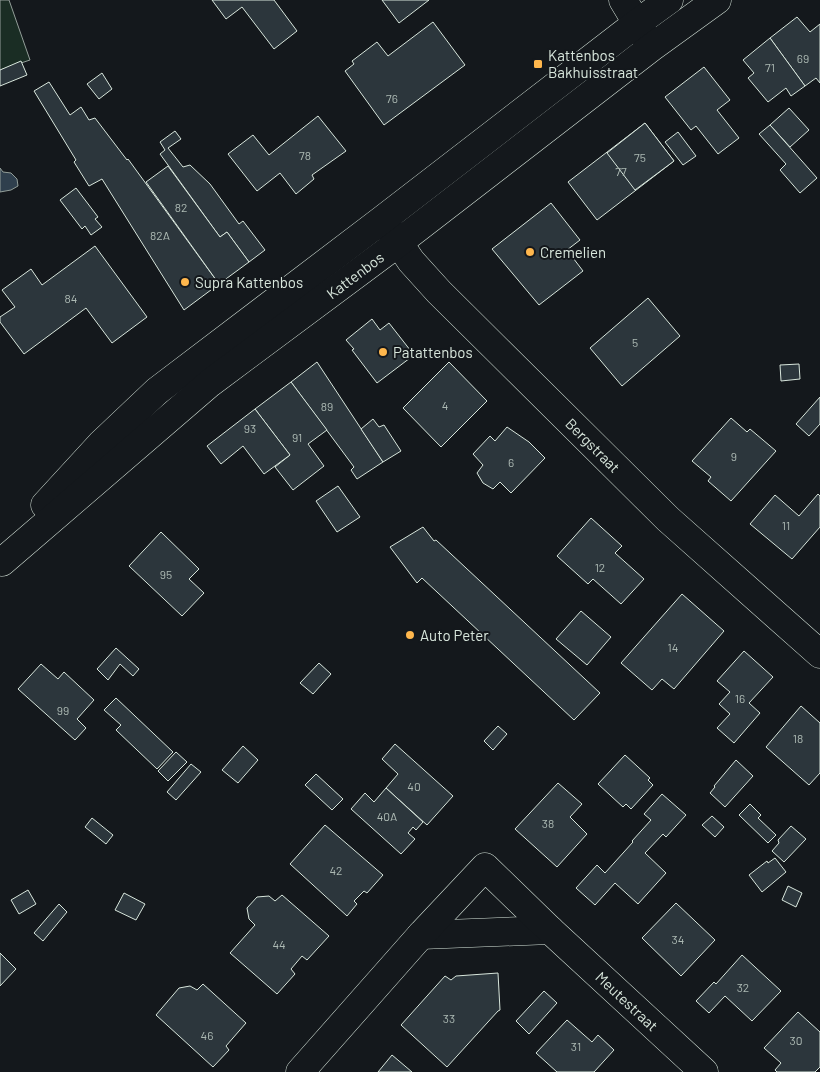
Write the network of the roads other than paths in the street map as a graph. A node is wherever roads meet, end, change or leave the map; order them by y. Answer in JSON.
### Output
{"nodes":[{"id":1,"x":623,"y":0,"type":"edge"},
{"id":2,"x":669,"y":0,"type":"edge"},
{"id":3,"x":717,"y":0,"type":"edge"},
{"id":4,"x":636,"y":24,"type":"junction"},
{"id":5,"x":652,"y":47,"type":"junction"},
{"id":6,"x":382,"y":220,"type":"junction"},
{"id":7,"x":398,"y":243,"type":"junction"},
{"id":8,"x":1,"y":563,"type":"edge"},
{"id":9,"x":820,"y":654,"type":"edge"},
{"id":10,"x":550,"y":930,"type":"junction"},
{"id":11,"x":420,"y":935,"type":"junction"},
{"id":12,"x":300,"y":1072,"type":"edge"},
{"id":13,"x":704,"y":1072,"type":"edge"}],
"edges":[{"from":1,"to":4,"type":"main road"},
{"from":2,"to":4,"type":"main road","name":"Kattenbos"},
{"from":3,"to":5,"type":"main road","name":"Kattenbos"},
{"from":4,"to":5,"type":"main road"},
{"from":4,"to":6,"type":"main road","name":"Kattenbos"},
{"from":5,"to":7,"type":"main road","name":"Kattenbos"},
{"from":6,"to":7,"type":"main road","name":"Bergstraat"},
{"from":6,"to":8,"type":"main road","name":"Kattenbos"},
{"from":7,"to":8,"type":"main road","name":"Kattenbos"},
{"from":7,"to":9,"type":"main road","name":"Bergstraat"},
{"from":10,"to":11,"type":"main road"},
{"from":10,"to":11,"type":"main road","name":"Meutestraat"},
{"from":10,"to":13,"type":"main road","name":"Meutestraat"},
{"from":11,"to":12,"type":"main road","name":"Meutestraat"}]}
